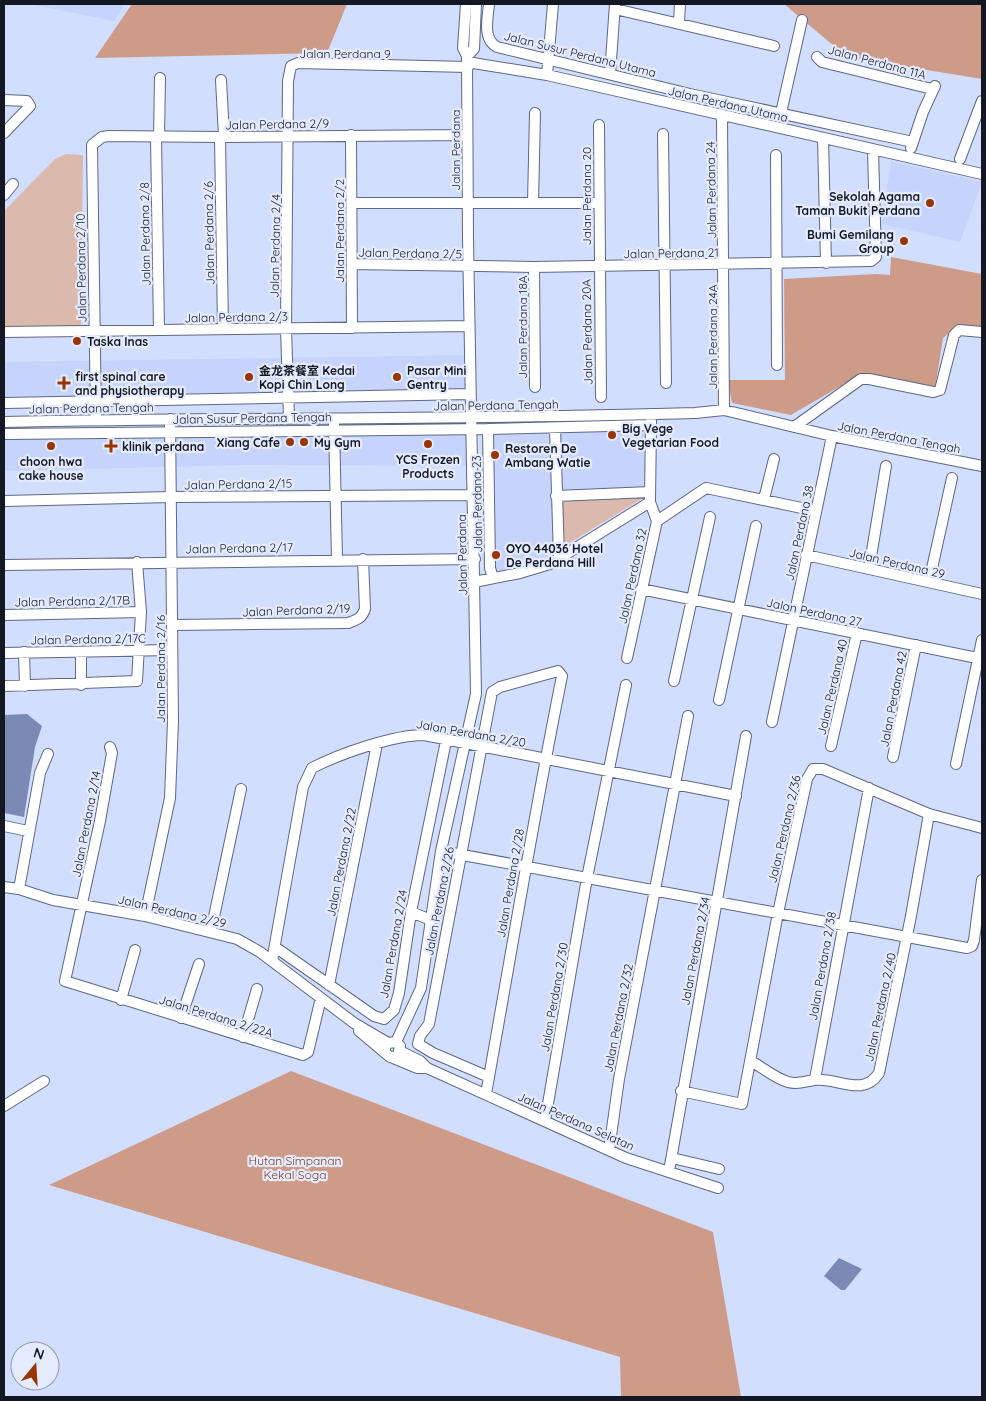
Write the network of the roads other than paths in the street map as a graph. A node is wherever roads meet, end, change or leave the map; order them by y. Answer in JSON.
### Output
{"nodes":[{"id":1,"x":466,"y":4,"type":"edge"},
{"id":2,"x":476,"y":4,"type":"edge"},
{"id":3,"x":489,"y":4,"type":"edge"},
{"id":4,"x":553,"y":4,"type":"edge"},
{"id":5,"x":680,"y":4,"type":"edge"},
{"id":6,"x":615,"y":6,"type":"edge"},
{"id":7,"x":802,"y":20,"type":"dead end"},
{"id":8,"x":679,"y":23,"type":"junction"},
{"id":9,"x":774,"y":46,"type":"dead end"},
{"id":10,"x":817,"y":57,"type":"dead end"},
{"id":11,"x":548,"y":60,"type":"junction"},
{"id":12,"x":468,"y":62,"type":"junction"},
{"id":13,"x":610,"y":74,"type":"junction"},
{"id":14,"x":547,"y":75,"type":"junction"},
{"id":15,"x":160,"y":78,"type":"dead end"},
{"id":16,"x":221,"y":80,"type":"dead end"},
{"id":17,"x":4,"y":100,"type":"edge"},
{"id":18,"x":982,"y":101,"type":"edge"},
{"id":19,"x":535,"y":113,"type":"dead end"},
{"id":20,"x":781,"y":113,"type":"junction"},
{"id":21,"x":722,"y":115,"type":"junction"},
{"id":22,"x":599,"y":125,"type":"dead end"},
{"id":23,"x":4,"y":133,"type":"edge"},
{"id":24,"x":351,"y":134,"type":"junction"},
{"id":25,"x":663,"y":134,"type":"dead end"},
{"id":26,"x":289,"y":135,"type":"junction"},
{"id":27,"x":466,"y":135,"type":"junction"},
{"id":28,"x":157,"y":137,"type":"junction"},
{"id":29,"x":222,"y":137,"type":"junction"},
{"id":30,"x":823,"y":138,"type":"junction"},
{"id":31,"x":913,"y":142,"type":"junction"},
{"id":32,"x":92,"y":146,"type":"joint"},
{"id":33,"x":873,"y":150,"type":"junction"},
{"id":34,"x":776,"y":155,"type":"dead end"},
{"id":35,"x":909,"y":158,"type":"junction"},
{"id":36,"x":960,"y":159,"type":"dead end"},
{"id":37,"x":982,"y":174,"type":"edge"},
{"id":38,"x":13,"y":184,"type":"dead end"},
{"id":39,"x":4,"y":195,"type":"edge"},
{"id":40,"x":352,"y":203,"type":"junction"},
{"id":41,"x":467,"y":203,"type":"junction"},
{"id":42,"x":533,"y":203,"type":"junction"},
{"id":43,"x":598,"y":203,"type":"junction"},
{"id":44,"x":778,"y":263,"type":"junction"},
{"id":45,"x":826,"y":263,"type":"junction"},
{"id":46,"x":352,"y":264,"type":"junction"},
{"id":47,"x":725,"y":264,"type":"junction"},
{"id":48,"x":468,"y":266,"type":"junction"},
{"id":49,"x":664,"y":266,"type":"junction"},
{"id":50,"x":599,"y":267,"type":"junction"},
{"id":51,"x":534,"y":268,"type":"junction"},
{"id":52,"x":469,"y":326,"type":"junction"},
{"id":53,"x":286,"y":328,"type":"junction"},
{"id":54,"x":352,"y":328,"type":"junction"},
{"id":55,"x":223,"y":329,"type":"junction"},
{"id":56,"x":159,"y":330,"type":"junction"},
{"id":57,"x":95,"y":331,"type":"junction"},
{"id":58,"x":4,"y":332,"type":"edge"},
{"id":59,"x":982,"y":332,"type":"edge"},
{"id":60,"x":778,"y":365,"type":"dead end"},
{"id":61,"x":666,"y":383,"type":"dead end"},
{"id":62,"x":535,"y":387,"type":"dead end"},
{"id":63,"x":470,"y":394,"type":"junction"},
{"id":64,"x":601,"y":397,"type":"dead end"},
{"id":65,"x":289,"y":398,"type":"junction"},
{"id":66,"x":96,"y":402,"type":"junction"},
{"id":67,"x":4,"y":403,"type":"edge"},
{"id":68,"x":724,"y":410,"type":"junction"},
{"id":69,"x":289,"y":418,"type":"junction"},
{"id":70,"x":471,"y":418,"type":"junction"},
{"id":71,"x":170,"y":419,"type":"junction"},
{"id":72,"x":96,"y":420,"type":"junction"},
{"id":73,"x":651,"y":420,"type":"junction"},
{"id":74,"x":4,"y":422,"type":"edge"},
{"id":75,"x":334,"y":424,"type":"junction"},
{"id":76,"x":794,"y":426,"type":"junction"},
{"id":77,"x":555,"y":428,"type":"junction"},
{"id":78,"x":471,"y":429,"type":"junction"},
{"id":79,"x":488,"y":429,"type":"junction"},
{"id":80,"x":170,"y":432,"type":"junction"},
{"id":81,"x":4,"y":434,"type":"edge"},
{"id":82,"x":832,"y":436,"type":"junction"},
{"id":83,"x":774,"y":459,"type":"dead end"},
{"id":84,"x":982,"y":463,"type":"edge"},
{"id":85,"x":886,"y":466,"type":"dead end"},
{"id":86,"x":952,"y":478,"type":"dead end"},
{"id":87,"x":474,"y":494,"type":"junction"},
{"id":88,"x":336,"y":495,"type":"junction"},
{"id":89,"x":556,"y":496,"type":"junction"},
{"id":90,"x":171,"y":497,"type":"junction"},
{"id":91,"x":650,"y":497,"type":"junction"},
{"id":92,"x":764,"y":499,"type":"junction"},
{"id":93,"x":4,"y":501,"type":"edge"},
{"id":94,"x":816,"y":511,"type":"junction"},
{"id":95,"x":710,"y":516,"type":"dead end"},
{"id":96,"x":657,"y":521,"type":"junction"},
{"id":97,"x":756,"y":526,"type":"dead end"},
{"id":98,"x":806,"y":555,"type":"junction"},
{"id":99,"x":475,"y":558,"type":"junction"},
{"id":100,"x":559,"y":558,"type":"junction"},
{"id":101,"x":337,"y":560,"type":"junction"},
{"id":102,"x":363,"y":560,"type":"junction"},
{"id":103,"x":172,"y":561,"type":"junction"},
{"id":104,"x":137,"y":562,"type":"junction"},
{"id":105,"x":4,"y":565,"type":"edge"},
{"id":106,"x":869,"y":569,"type":"junction"},
{"id":107,"x":493,"y":578,"type":"junction"},
{"id":108,"x":474,"y":582,"type":"junction"},
{"id":109,"x":929,"y":582,"type":"junction"},
{"id":110,"x":641,"y":589,"type":"junction"},
{"id":111,"x":982,"y":594,"type":"edge"},
{"id":112,"x":691,"y":599,"type":"junction"},
{"id":113,"x":738,"y":609,"type":"junction"},
{"id":114,"x":140,"y":612,"type":"junction"},
{"id":115,"x":4,"y":615,"type":"edge"},
{"id":116,"x":793,"y":620,"type":"junction"},
{"id":117,"x":172,"y":625,"type":"junction"},
{"id":118,"x":857,"y":633,"type":"junction"},
{"id":119,"x":982,"y":640,"type":"edge"},
{"id":120,"x":916,"y":645,"type":"junction"},
{"id":121,"x":172,"y":650,"type":"junction"},
{"id":122,"x":140,"y":651,"type":"junction"},
{"id":123,"x":24,"y":652,"type":"junction"},
{"id":124,"x":82,"y":652,"type":"junction"},
{"id":125,"x":4,"y":653,"type":"edge"},
{"id":126,"x":627,"y":658,"type":"dead end"},
{"id":127,"x":980,"y":659,"type":"edge"},
{"id":128,"x":674,"y":681,"type":"dead end"},
{"id":129,"x":81,"y":685,"type":"junction"},
{"id":130,"x":626,"y":685,"type":"dead end"},
{"id":131,"x":4,"y":686,"type":"edge"},
{"id":132,"x":25,"y":686,"type":"junction"},
{"id":133,"x":500,"y":687,"type":"joint"},
{"id":134,"x":719,"y":700,"type":"dead end"},
{"id":135,"x":688,"y":716,"type":"dead end"},
{"id":136,"x":772,"y":722,"type":"dead end"},
{"id":137,"x":746,"y":736,"type":"dead end"},
{"id":138,"x":446,"y":741,"type":"junction"},
{"id":139,"x":377,"y":744,"type":"junction"},
{"id":140,"x":465,"y":744,"type":"junction"},
{"id":141,"x":831,"y":746,"type":"dead end"},
{"id":142,"x":110,"y":747,"type":"dead end"},
{"id":143,"x":482,"y":748,"type":"junction"},
{"id":144,"x":48,"y":754,"type":"dead end"},
{"id":145,"x":893,"y":757,"type":"dead end"},
{"id":146,"x":545,"y":759,"type":"junction"},
{"id":147,"x":956,"y":764,"type":"dead end"},
{"id":148,"x":610,"y":772,"type":"junction"},
{"id":149,"x":674,"y":785,"type":"junction"},
{"id":150,"x":869,"y":788,"type":"junction"},
{"id":151,"x":241,"y":789,"type":"dead end"},
{"id":152,"x":736,"y":796,"type":"junction"},
{"id":153,"x":929,"y":814,"type":"junction"},
{"id":154,"x":4,"y":826,"type":"edge"},
{"id":155,"x":982,"y":828,"type":"edge"},
{"id":156,"x":28,"y":831,"type":"junction"},
{"id":157,"x":441,"y":851,"type":"junction"},
{"id":158,"x":460,"y":854,"type":"junction"},
{"id":159,"x":525,"y":866,"type":"junction"},
{"id":160,"x":588,"y":874,"type":"junction"},
{"id":161,"x":982,"y":880,"type":"edge"},
{"id":162,"x":657,"y":886,"type":"junction"},
{"id":163,"x":4,"y":887,"type":"edge"},
{"id":164,"x":19,"y":889,"type":"junction"},
{"id":165,"x":718,"y":902,"type":"junction"},
{"id":166,"x":82,"y":905,"type":"junction"},
{"id":167,"x":411,"y":912,"type":"junction"},
{"id":168,"x":778,"y":913,"type":"junction"},
{"id":169,"x":145,"y":916,"type":"junction"},
{"id":170,"x":431,"y":920,"type":"junction"},
{"id":171,"x":842,"y":924,"type":"junction"},
{"id":172,"x":211,"y":931,"type":"junction"},
{"id":173,"x":907,"y":936,"type":"junction"},
{"id":174,"x":276,"y":947,"type":"junction"},
{"id":175,"x":135,"y":950,"type":"dead end"},
{"id":176,"x":272,"y":961,"type":"junction"},
{"id":177,"x":199,"y":964,"type":"dead end"},
{"id":178,"x":65,"y":981,"type":"joint"},
{"id":179,"x":329,"y":985,"type":"junction"},
{"id":180,"x":257,"y":989,"type":"dead end"},
{"id":181,"x":321,"y":998,"type":"junction"},
{"id":182,"x":121,"y":1000,"type":"junction"},
{"id":183,"x":182,"y":1018,"type":"junction"},
{"id":184,"x":243,"y":1037,"type":"junction"},
{"id":185,"x":392,"y":1049,"type":"junction"},
{"id":186,"x":751,"y":1061,"type":"junction"},
{"id":187,"x":489,"y":1077,"type":"junction"},
{"id":188,"x":815,"y":1080,"type":"junction"},
{"id":189,"x":44,"y":1081,"type":"dead end"},
{"id":190,"x":682,"y":1091,"type":"junction"},
{"id":191,"x":486,"y":1094,"type":"junction"},
{"id":192,"x":4,"y":1106,"type":"edge"},
{"id":193,"x":545,"y":1120,"type":"junction"},
{"id":194,"x":609,"y":1150,"type":"junction"},
{"id":195,"x":672,"y":1158,"type":"junction"},
{"id":196,"x":719,"y":1169,"type":"dead end"},
{"id":197,"x":669,"y":1171,"type":"junction"},
{"id":198,"x":718,"y":1188,"type":"dead end"}],
"edges":[{"from":1,"to":12,"type":"street","name":"Jalan Perdana"},
{"from":2,"to":12,"type":"street","name":"Jalan Perdana"},
{"from":3,"to":11,"type":"street","name":"Jalan Susur Perdana Utama"},
{"from":4,"to":11,"type":"street"},
{"from":5,"to":8,"type":"street"},
{"from":6,"to":8,"type":"street"},
{"from":6,"to":13,"type":"street"},
{"from":7,"to":20,"type":"street"},
{"from":8,"to":9,"type":"street"},
{"from":10,"to":31,"type":"street","name":"Jalan Perdana 11A"},
{"from":11,"to":13,"type":"street","name":"Jalan Susur Perdana Utama"},
{"from":11,"to":14,"type":"street"},
{"from":12,"to":14,"type":"street","name":"Jalan Perdana Utama"},
{"from":12,"to":26,"type":"street","name":"Jalan Perdana 9"},
{"from":12,"to":27,"type":"street","name":"Jalan Perdana"},
{"from":13,"to":20,"type":"street","name":"Jalan Susur Perdana Utama"},
{"from":14,"to":21,"type":"street","name":"Jalan Perdana Utama"},
{"from":15,"to":28,"type":"street","name":"Jalan Perdana 2/8"},
{"from":16,"to":29,"type":"street","name":"Jalan Perdana 2/6"},
{"from":17,"to":23,"type":"street"},
{"from":18,"to":36,"type":"street"},
{"from":19,"to":42,"type":"street"},
{"from":20,"to":31,"type":"street","name":"Jalan Susur Perdana Utama"},
{"from":21,"to":30,"type":"street","name":"Jalan Perdana Utama"},
{"from":21,"to":47,"type":"street","name":"Jalan Perdana 24"},
{"from":22,"to":43,"type":"street","name":"Jalan Perdana 20"},
{"from":24,"to":26,"type":"street","name":"Jalan Perdana 2/9"},
{"from":24,"to":27,"type":"street","name":"Jalan Perdana 2/9"},
{"from":24,"to":40,"type":"street","name":"Jalan Perdana 2/2"},
{"from":25,"to":49,"type":"street"},
{"from":26,"to":29,"type":"street","name":"Jalan Perdana 2/9"},
{"from":26,"to":53,"type":"street","name":"Jalan Perdana 2/4"},
{"from":27,"to":41,"type":"street","name":"Jalan Perdana"},
{"from":28,"to":29,"type":"street","name":"Jalan Perdana 2/9"},
{"from":28,"to":32,"type":"street","name":"Jalan Perdana 2/9"},
{"from":28,"to":56,"type":"street","name":"Jalan Perdana 2/8"},
{"from":29,"to":55,"type":"street","name":"Jalan Perdana 2/6"},
{"from":30,"to":33,"type":"street","name":"Jalan Perdana Utama"},
{"from":30,"to":45,"type":"street"},
{"from":31,"to":35,"type":"street"},
{"from":32,"to":57,"type":"street","name":"Jalan Perdana 2/10"},
{"from":33,"to":35,"type":"street","name":"Jalan Perdana Utama"},
{"from":33,"to":45,"type":"street","name":"Jalan Perdana 21"},
{"from":34,"to":44,"type":"street"},
{"from":35,"to":37,"type":"street","name":"Jalan Perdana Utama"},
{"from":38,"to":39,"type":"street"},
{"from":40,"to":41,"type":"street"},
{"from":40,"to":46,"type":"street","name":"Jalan Perdana 2/2"},
{"from":41,"to":42,"type":"street"},
{"from":41,"to":48,"type":"street","name":"Jalan Perdana"},
{"from":42,"to":43,"type":"street"},
{"from":43,"to":50,"type":"street","name":"Jalan Perdana 20"},
{"from":44,"to":45,"type":"street","name":"Jalan Perdana 21"},
{"from":44,"to":47,"type":"street","name":"Jalan Perdana 21"},
{"from":44,"to":60,"type":"street"},
{"from":46,"to":48,"type":"street","name":"Jalan Perdana 2/5"},
{"from":46,"to":54,"type":"street","name":"Jalan Perdana 2/2"},
{"from":47,"to":49,"type":"street","name":"Jalan Perdana 21"},
{"from":47,"to":68,"type":"street","name":"Jalan Perdana 24A"},
{"from":48,"to":51,"type":"street","name":"Jalan Perdana 21"},
{"from":48,"to":52,"type":"street","name":"Jalan Perdana"},
{"from":49,"to":50,"type":"street","name":"Jalan Perdana 21"},
{"from":49,"to":61,"type":"street"},
{"from":50,"to":51,"type":"street","name":"Jalan Perdana 21"},
{"from":50,"to":64,"type":"street","name":"Jalan Perdana 20A"},
{"from":51,"to":62,"type":"street","name":"Jalan Perdana 18A"},
{"from":52,"to":54,"type":"street","name":"Jalan Perdana 2/3"},
{"from":52,"to":63,"type":"street","name":"Jalan Perdana"},
{"from":53,"to":54,"type":"street","name":"Jalan Perdana 2/3"},
{"from":53,"to":55,"type":"street","name":"Jalan Perdana 2/3"},
{"from":53,"to":65,"type":"street","name":"Jalan Perdana 2/4"},
{"from":55,"to":56,"type":"street","name":"Jalan Perdana 2/3"},
{"from":56,"to":57,"type":"street","name":"Jalan Perdana 2/3"},
{"from":57,"to":58,"type":"street","name":"Jalan Perdana 2/3"},
{"from":57,"to":66,"type":"street","name":"Jalan Perdana 2/10"},
{"from":59,"to":76,"type":"street"},
{"from":63,"to":65,"type":"street","name":"Jalan Susur Perdana Tengah"},
{"from":63,"to":70,"type":"street","name":"Jalan Perdana"},
{"from":65,"to":66,"type":"street","name":"Jalan Susur Perdana Tengah"},
{"from":65,"to":69,"type":"street","name":"Jalan Perdana 2/4"},
{"from":66,"to":67,"type":"street","name":"Jalan Susur Perdana Tengah"},
{"from":66,"to":72,"type":"street","name":"Jalan Perdana 2/10"},
{"from":68,"to":73,"type":"street","name":"Jalan Perdana Tengah"},
{"from":68,"to":76,"type":"street","name":"Jalan Perdana Tengah"},
{"from":69,"to":71,"type":"street","name":"Jalan Perdana Tengah"},
{"from":69,"to":75,"type":"street","name":"Jalan Perdana Tengah"},
{"from":70,"to":73,"type":"street","name":"Jalan Perdana Tengah"},
{"from":70,"to":75,"type":"street","name":"Jalan Perdana Tengah"},
{"from":70,"to":78,"type":"street","name":"Jalan Perdana"},
{"from":71,"to":72,"type":"street","name":"Jalan Perdana Tengah"},
{"from":71,"to":80,"type":"street","name":"Jalan Perdana 2/16"},
{"from":72,"to":74,"type":"street","name":"Jalan Perdana Tengah"},
{"from":73,"to":77,"type":"street"},
{"from":73,"to":91,"type":"street"},
{"from":75,"to":78,"type":"street","name":"Jalan Susur Perdana Tengah"},
{"from":75,"to":80,"type":"street","name":"Jalan Susur Perdana Tengah"},
{"from":75,"to":88,"type":"street"},
{"from":76,"to":82,"type":"street","name":"Jalan Perdana Tengah"},
{"from":77,"to":79,"type":"street"},
{"from":77,"to":89,"type":"street"},
{"from":78,"to":79,"type":"street"},
{"from":78,"to":87,"type":"street","name":"Jalan Perdana"},
{"from":79,"to":107,"type":"street","name":"Jalan Perdana 23"},
{"from":80,"to":81,"type":"street","name":"Jalan Susur Perdana Tengah"},
{"from":80,"to":90,"type":"street","name":"Jalan Perdana 2/16"},
{"from":82,"to":84,"type":"street","name":"Jalan Perdana Tengah"},
{"from":82,"to":94,"type":"street","name":"Jalan Perdana 38"},
{"from":83,"to":92,"type":"street"},
{"from":85,"to":106,"type":"street"},
{"from":86,"to":109,"type":"street"},
{"from":87,"to":88,"type":"street","name":"Jalan Perdana 2/15"},
{"from":87,"to":99,"type":"street","name":"Jalan Perdana"},
{"from":88,"to":90,"type":"street","name":"Jalan Perdana 2/15"},
{"from":88,"to":101,"type":"street"},
{"from":89,"to":91,"type":"street"},
{"from":89,"to":100,"type":"street"},
{"from":90,"to":93,"type":"street","name":"Jalan Perdana 2/15"},
{"from":90,"to":103,"type":"street","name":"Jalan Perdana 2/16"},
{"from":91,"to":96,"type":"street"},
{"from":91,"to":100,"type":"street"},
{"from":92,"to":94,"type":"street","name":"Jalan Perdana 32"},
{"from":92,"to":96,"type":"street","name":"Jalan Perdana 32"},
{"from":94,"to":98,"type":"street","name":"Jalan Perdana 38"},
{"from":95,"to":112,"type":"street"},
{"from":96,"to":110,"type":"street","name":"Jalan Perdana 32"},
{"from":97,"to":113,"type":"street"},
{"from":98,"to":106,"type":"street","name":"Jalan Perdana 29"},
{"from":98,"to":116,"type":"street","name":"Jalan Perdana 38"},
{"from":99,"to":102,"type":"street","name":"Jalan Perdana 2/17"},
{"from":99,"to":108,"type":"street","name":"Jalan Perdana"},
{"from":100,"to":107,"type":"street"},
{"from":101,"to":102,"type":"street","name":"Jalan Perdana 2/17"},
{"from":101,"to":103,"type":"street","name":"Jalan Perdana 2/17"},
{"from":102,"to":117,"type":"street","name":"Jalan Perdana 2/19"},
{"from":103,"to":104,"type":"street","name":"Jalan Perdana 2/17"},
{"from":103,"to":117,"type":"street","name":"Jalan Perdana 2/16"},
{"from":104,"to":105,"type":"street","name":"Jalan Perdana 2/17"},
{"from":104,"to":114,"type":"street"},
{"from":106,"to":109,"type":"street","name":"Jalan Perdana 29"},
{"from":107,"to":108,"type":"street"},
{"from":108,"to":140,"type":"street","name":"Jalan Perdana"},
{"from":109,"to":111,"type":"street","name":"Jalan Perdana 29"},
{"from":110,"to":112,"type":"street","name":"Jalan Perdana 27"},
{"from":110,"to":126,"type":"street","name":"Jalan Perdana 32"},
{"from":112,"to":113,"type":"street","name":"Jalan Perdana 27"},
{"from":112,"to":128,"type":"street"},
{"from":113,"to":116,"type":"street","name":"Jalan Perdana 27"},
{"from":113,"to":134,"type":"street"},
{"from":114,"to":115,"type":"street","name":"Jalan Perdana 2/17B"},
{"from":114,"to":122,"type":"street"},
{"from":116,"to":118,"type":"street","name":"Jalan Perdana 27"},
{"from":116,"to":136,"type":"street","name":"Jalan Perdana 38"},
{"from":117,"to":121,"type":"street","name":"Jalan Perdana 2/16"},
{"from":118,"to":120,"type":"street","name":"Jalan Perdana 27"},
{"from":118,"to":141,"type":"street","name":"Jalan Perdana 40"},
{"from":119,"to":127,"type":"street"},
{"from":120,"to":127,"type":"street","name":"Jalan Perdana 27"},
{"from":120,"to":145,"type":"street","name":"Jalan Perdana 42"},
{"from":121,"to":122,"type":"street","name":"Jalan Perdana 2/17C"},
{"from":121,"to":169,"type":"street","name":"Jalan Perdana 2/16"},
{"from":122,"to":124,"type":"street","name":"Jalan Perdana 2/17C"},
{"from":122,"to":129,"type":"street"},
{"from":123,"to":124,"type":"street","name":"Jalan Perdana 2/17C"},
{"from":123,"to":125,"type":"street","name":"Jalan Perdana 2/17C"},
{"from":123,"to":132,"type":"street"},
{"from":124,"to":129,"type":"street"},
{"from":127,"to":147,"type":"street"},
{"from":129,"to":132,"type":"street"},
{"from":130,"to":148,"type":"street","name":"Jalan Perdana 2/30"},
{"from":131,"to":132,"type":"street"},
{"from":133,"to":143,"type":"street","name":"Jalan Perdana 2/26"},
{"from":133,"to":146,"type":"street","name":"Jalan Perdana 2/28"},
{"from":135,"to":149,"type":"street","name":"Jalan Perdana 2/32"},
{"from":137,"to":152,"type":"street","name":"Jalan Perdana 2/34"},
{"from":138,"to":139,"type":"street","name":"Jalan Perdana 2/20"},
{"from":138,"to":140,"type":"street","name":"Jalan Perdana 2/20"},
{"from":138,"to":167,"type":"street","name":"Jalan Perdana 2/24"},
{"from":139,"to":174,"type":"street","name":"Jalan Perdana 2/20"},
{"from":139,"to":179,"type":"street","name":"Jalan Perdana 2/22"},
{"from":140,"to":143,"type":"street","name":"Jalan Perdana 2/20"},
{"from":140,"to":157,"type":"street","name":"Jalan Perdana"},
{"from":142,"to":166,"type":"street","name":"Jalan Perdana 2/14"},
{"from":143,"to":146,"type":"street","name":"Jalan Perdana 2/20"},
{"from":143,"to":158,"type":"street","name":"Jalan Perdana 2/26"},
{"from":144,"to":156,"type":"street"},
{"from":146,"to":148,"type":"street","name":"Jalan Perdana 2/20"},
{"from":146,"to":159,"type":"street","name":"Jalan Perdana 2/28"},
{"from":148,"to":149,"type":"street","name":"Jalan Perdana 2/20"},
{"from":148,"to":160,"type":"street","name":"Jalan Perdana 2/30"},
{"from":149,"to":152,"type":"street","name":"Jalan Perdana 2/20"},
{"from":149,"to":162,"type":"street","name":"Jalan Perdana 2/32"},
{"from":150,"to":153,"type":"street","name":"Jalan Perdana 2/36"},
{"from":150,"to":168,"type":"street","name":"Jalan Perdana 2/36"},
{"from":150,"to":171,"type":"street","name":"Jalan Perdana 2/38"},
{"from":151,"to":172,"type":"street"},
{"from":152,"to":165,"type":"street","name":"Jalan Perdana 2/34"},
{"from":153,"to":155,"type":"street","name":"Jalan Perdana 2/36"},
{"from":153,"to":173,"type":"street"},
{"from":154,"to":156,"type":"street"},
{"from":156,"to":164,"type":"street"},
{"from":157,"to":158,"type":"street"},
{"from":157,"to":170,"type":"street","name":"Jalan Perdana"},
{"from":158,"to":159,"type":"street"},
{"from":158,"to":187,"type":"street","name":"Jalan Perdana 2/26"},
{"from":159,"to":160,"type":"street"},
{"from":159,"to":187,"type":"street","name":"Jalan Perdana 2/28"},
{"from":160,"to":162,"type":"street"},
{"from":160,"to":193,"type":"street","name":"Jalan Perdana 2/30"},
{"from":161,"to":173,"type":"street"},
{"from":162,"to":165,"type":"street"},
{"from":162,"to":194,"type":"street","name":"Jalan Perdana 2/32"},
{"from":163,"to":164,"type":"street","name":"Jalan Perdana 2/29"},
{"from":164,"to":166,"type":"street","name":"Jalan Perdana 2/29"},
{"from":165,"to":168,"type":"street"},
{"from":165,"to":190,"type":"street","name":"Jalan Perdana 2/34"},
{"from":166,"to":169,"type":"street","name":"Jalan Perdana 2/29"},
{"from":166,"to":178,"type":"street","name":"Jalan Perdana 2/14"},
{"from":167,"to":170,"type":"street"},
{"from":167,"to":179,"type":"street","name":"Jalan Perdana 2/24"},
{"from":168,"to":171,"type":"street"},
{"from":168,"to":186,"type":"street","name":"Jalan Perdana 2/36"},
{"from":169,"to":172,"type":"street","name":"Jalan Perdana 2/29"},
{"from":170,"to":185,"type":"street","name":"Jalan Perdana"},
{"from":171,"to":173,"type":"street"},
{"from":171,"to":188,"type":"street","name":"Jalan Perdana 2/38"},
{"from":172,"to":176,"type":"street","name":"Jalan Perdana 2/29"},
{"from":173,"to":188,"type":"street","name":"Jalan Perdana 2/40"},
{"from":174,"to":176,"type":"street","name":"Jalan Perdana 2/20"},
{"from":174,"to":179,"type":"street","name":"Jalan Perdana 2/24"},
{"from":175,"to":182,"type":"street"},
{"from":176,"to":181,"type":"street","name":"Jalan Perdana 2/29"},
{"from":177,"to":183,"type":"street"},
{"from":178,"to":182,"type":"street","name":"Jalan Perdana 2/22A"},
{"from":180,"to":184,"type":"street"},
{"from":181,"to":184,"type":"street","name":"Jalan Perdana 2/22A"},
{"from":181,"to":185,"type":"street","name":"Jalan Perdana 2/29"},
{"from":182,"to":183,"type":"street","name":"Jalan Perdana 2/22A"},
{"from":183,"to":184,"type":"street","name":"Jalan Perdana 2/22A"},
{"from":185,"to":191,"type":"street","name":"Jalan Perdana Selatan"},
{"from":186,"to":188,"type":"street"},
{"from":186,"to":190,"type":"street","name":"Jalan Perdana 2/36"},
{"from":187,"to":191,"type":"street","name":"Jalan Perdana 2/28"},
{"from":189,"to":192,"type":"street"},
{"from":190,"to":195,"type":"street","name":"Jalan Perdana 2/34"},
{"from":191,"to":193,"type":"street","name":"Jalan Perdana Selatan"},
{"from":193,"to":194,"type":"street","name":"Jalan Perdana Selatan"},
{"from":194,"to":197,"type":"street","name":"Jalan Perdana Selatan"},
{"from":195,"to":196,"type":"street"},
{"from":195,"to":197,"type":"street","name":"Jalan Perdana 2/34"},
{"from":197,"to":198,"type":"street","name":"Jalan Perdana Selatan"}]}
